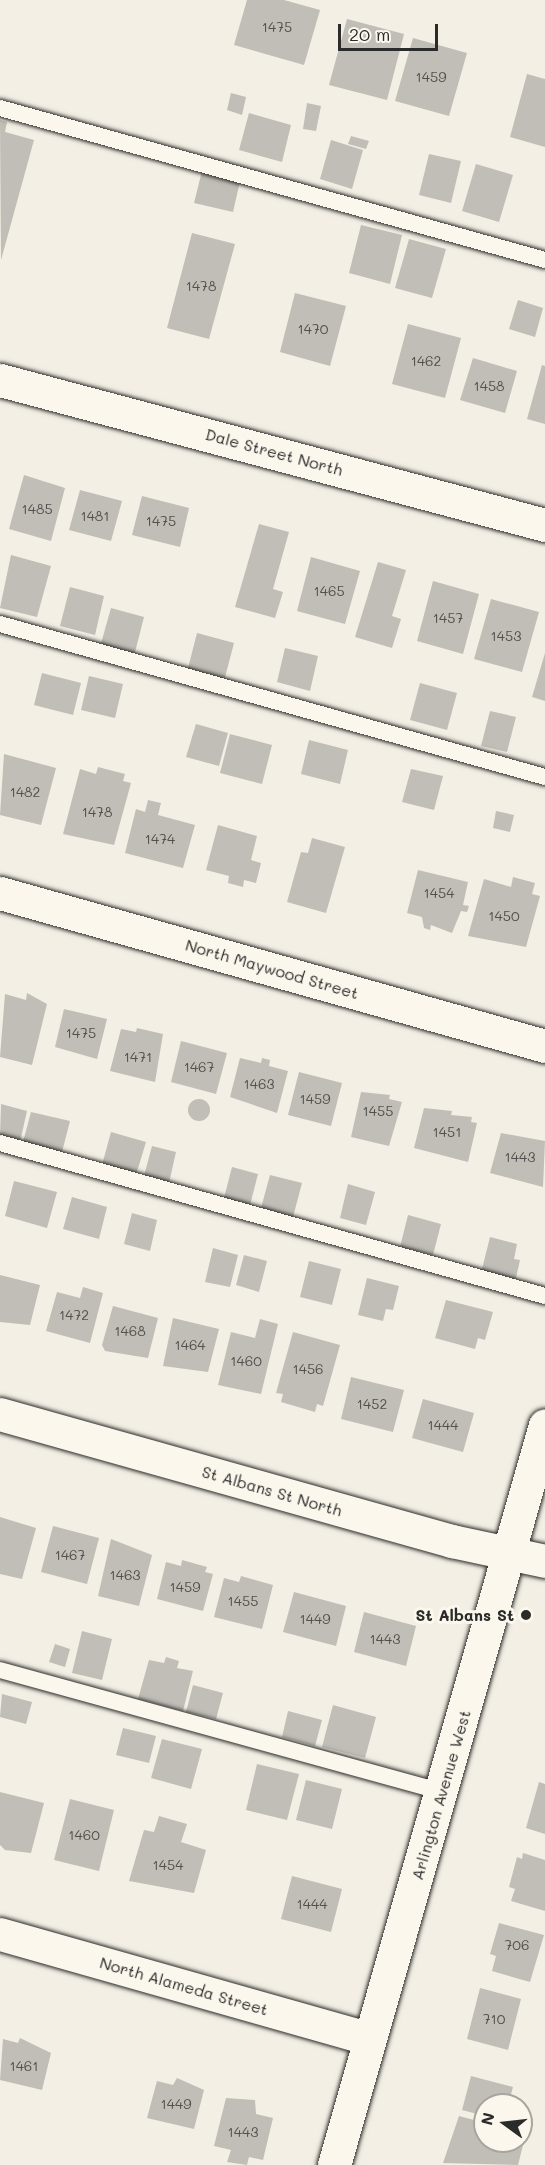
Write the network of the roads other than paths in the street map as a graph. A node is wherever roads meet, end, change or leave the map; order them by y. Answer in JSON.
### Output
{"nodes":[{"id":1,"x":0,"y":108,"type":"edge"},
{"id":2,"x":545,"y":260,"type":"edge"},
{"id":3,"x":1,"y":379,"type":"edge"},
{"id":4,"x":545,"y":525,"type":"edge"},
{"id":5,"x":0,"y":624,"type":"edge"},
{"id":6,"x":545,"y":777,"type":"edge"},
{"id":7,"x":0,"y":893,"type":"edge"},
{"id":8,"x":545,"y":1046,"type":"edge"},
{"id":9,"x":0,"y":1143,"type":"edge"},
{"id":10,"x":545,"y":1296,"type":"edge"},
{"id":11,"x":0,"y":1414,"type":"edge"},
{"id":12,"x":545,"y":1425,"type":"edge"},
{"id":13,"x":509,"y":1553,"type":"junction"},
{"id":14,"x":545,"y":1561,"type":"edge"},
{"id":15,"x":0,"y":1670,"type":"edge"},
{"id":16,"x":443,"y":1792,"type":"junction"},
{"id":17,"x":0,"y":1934,"type":"edge"},
{"id":18,"x":368,"y":2038,"type":"junction"},
{"id":19,"x":334,"y":2165,"type":"edge"}],
"edges":[{"from":1,"to":2,"type":"lane"},
{"from":3,"to":4,"type":"street","name":"Dale Street North"},
{"from":5,"to":6,"type":"lane"},
{"from":7,"to":8,"type":"street","name":"North Maywood Street"},
{"from":9,"to":10,"type":"lane"},
{"from":11,"to":13,"type":"street","name":"St Albans St North"},
{"from":12,"to":13,"type":"street","name":"Arlington Avenue West"},
{"from":13,"to":14,"type":"street","name":"St Albans St North"},
{"from":13,"to":16,"type":"street","name":"Arlington Avenue West"},
{"from":15,"to":16,"type":"lane"},
{"from":16,"to":18,"type":"street","name":"Arlington Avenue West"},
{"from":17,"to":18,"type":"street","name":"North Alameda Street"},
{"from":18,"to":19,"type":"street","name":"Arlington Avenue West"}]}
